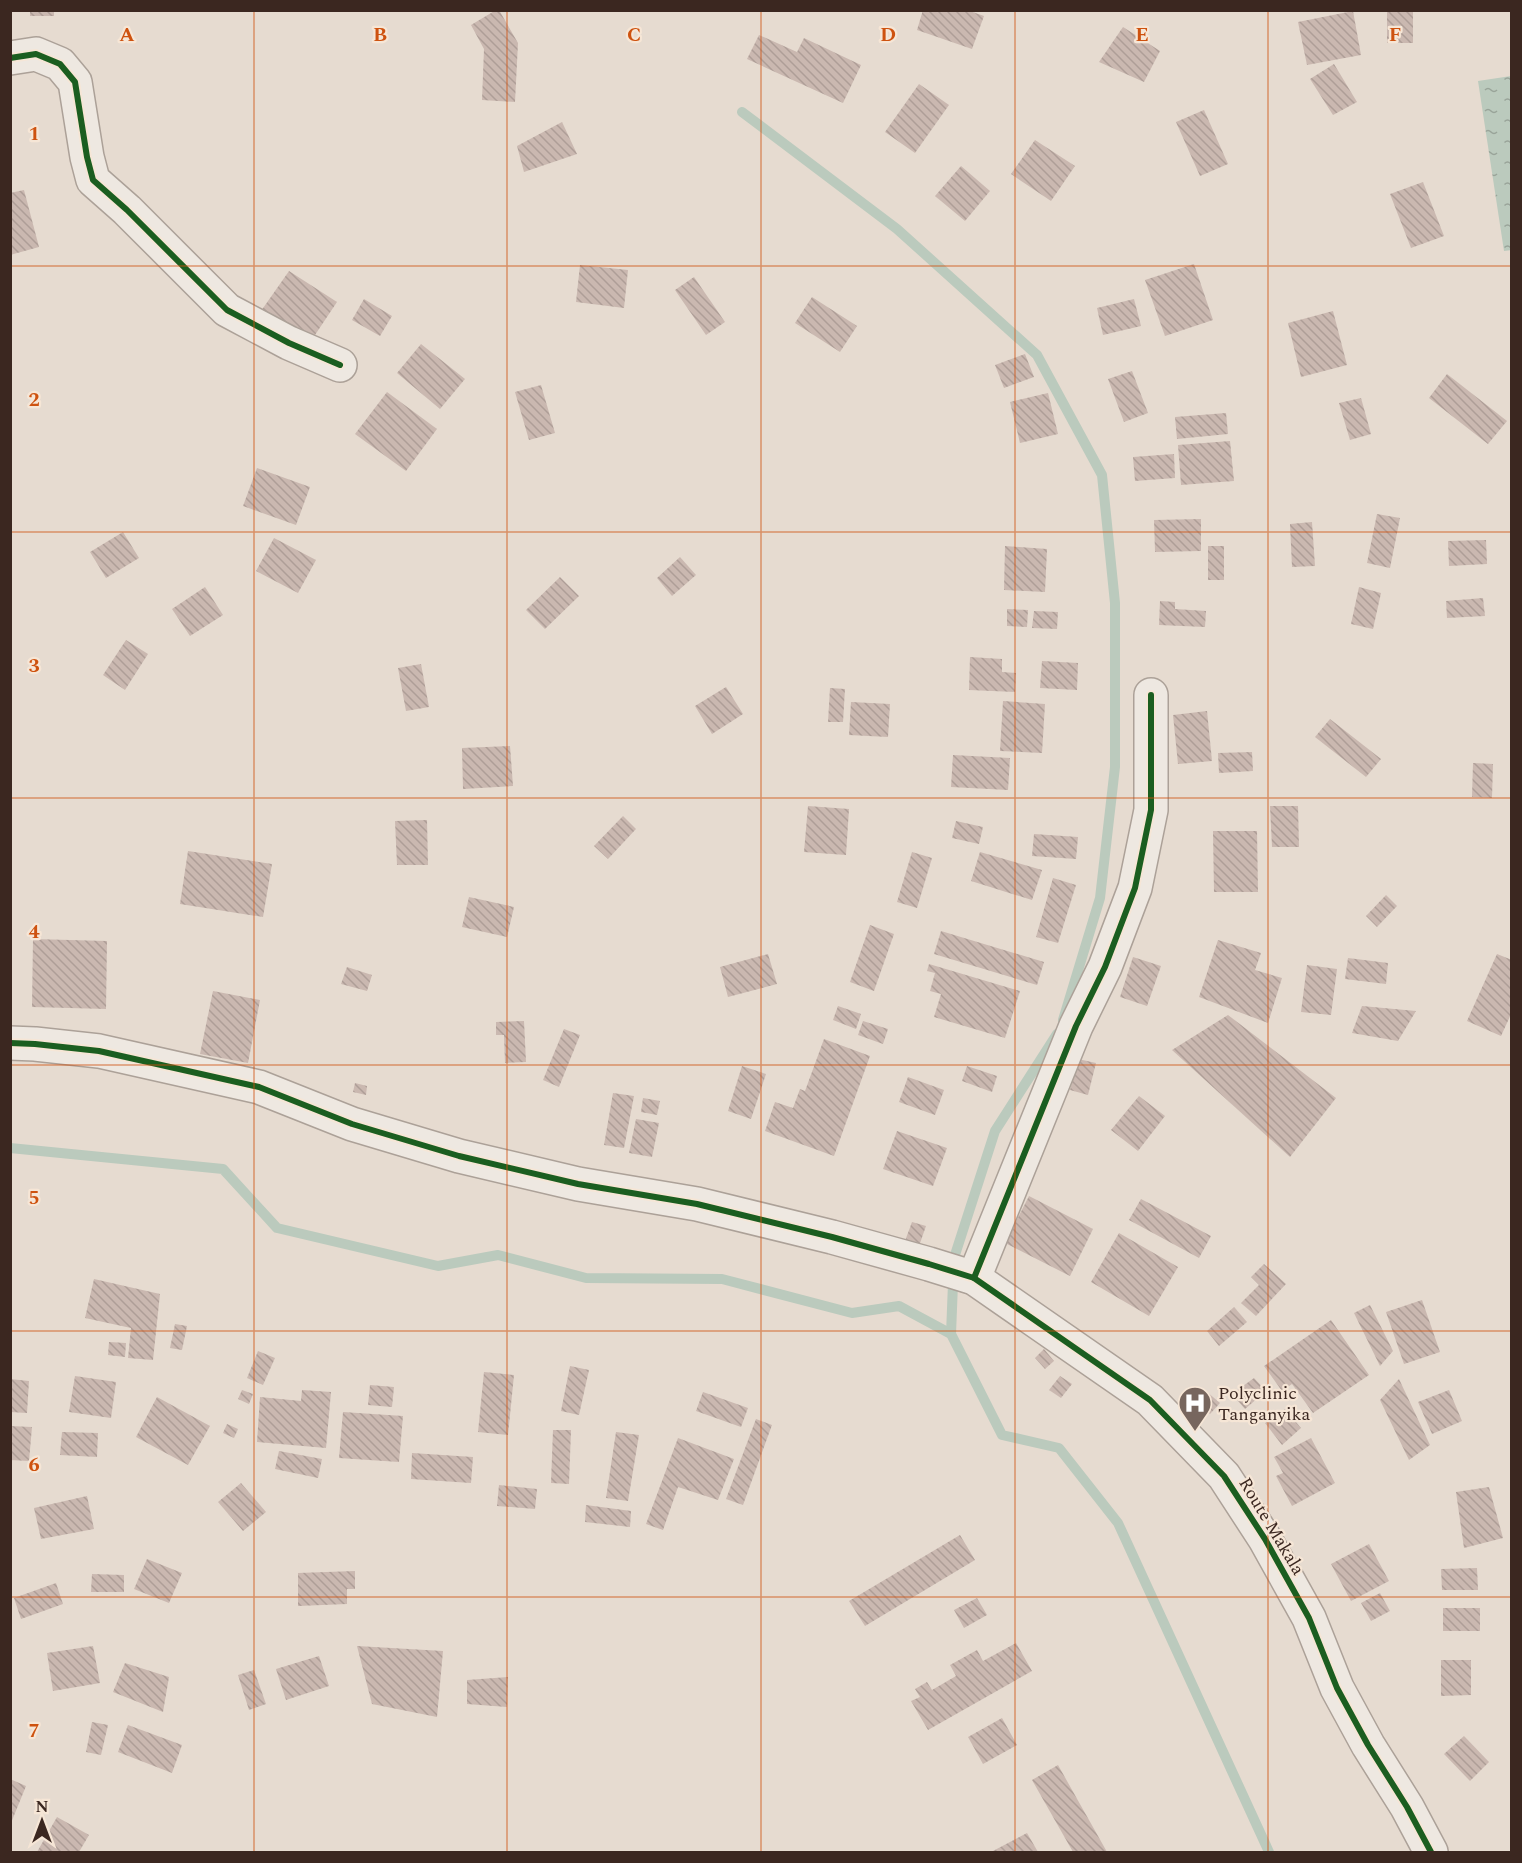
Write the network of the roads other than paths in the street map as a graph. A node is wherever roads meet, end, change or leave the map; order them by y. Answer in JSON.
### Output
{"nodes":[{"id":1,"x":10,"y":58,"type":"edge"},
{"id":2,"x":340,"y":365,"type":"dead end"},
{"id":3,"x":1151,"y":695,"type":"dead end"},
{"id":4,"x":10,"y":1043,"type":"edge"},
{"id":5,"x":974,"y":1278,"type":"junction"},
{"id":6,"x":1431,"y":1852,"type":"edge"}],
"edges":[{"from":1,"to":2,"type":"street"},
{"from":3,"to":5,"type":"street"},
{"from":4,"to":5,"type":"street","name":"Route Makala"},
{"from":5,"to":6,"type":"street","name":"Route Makala"}]}
